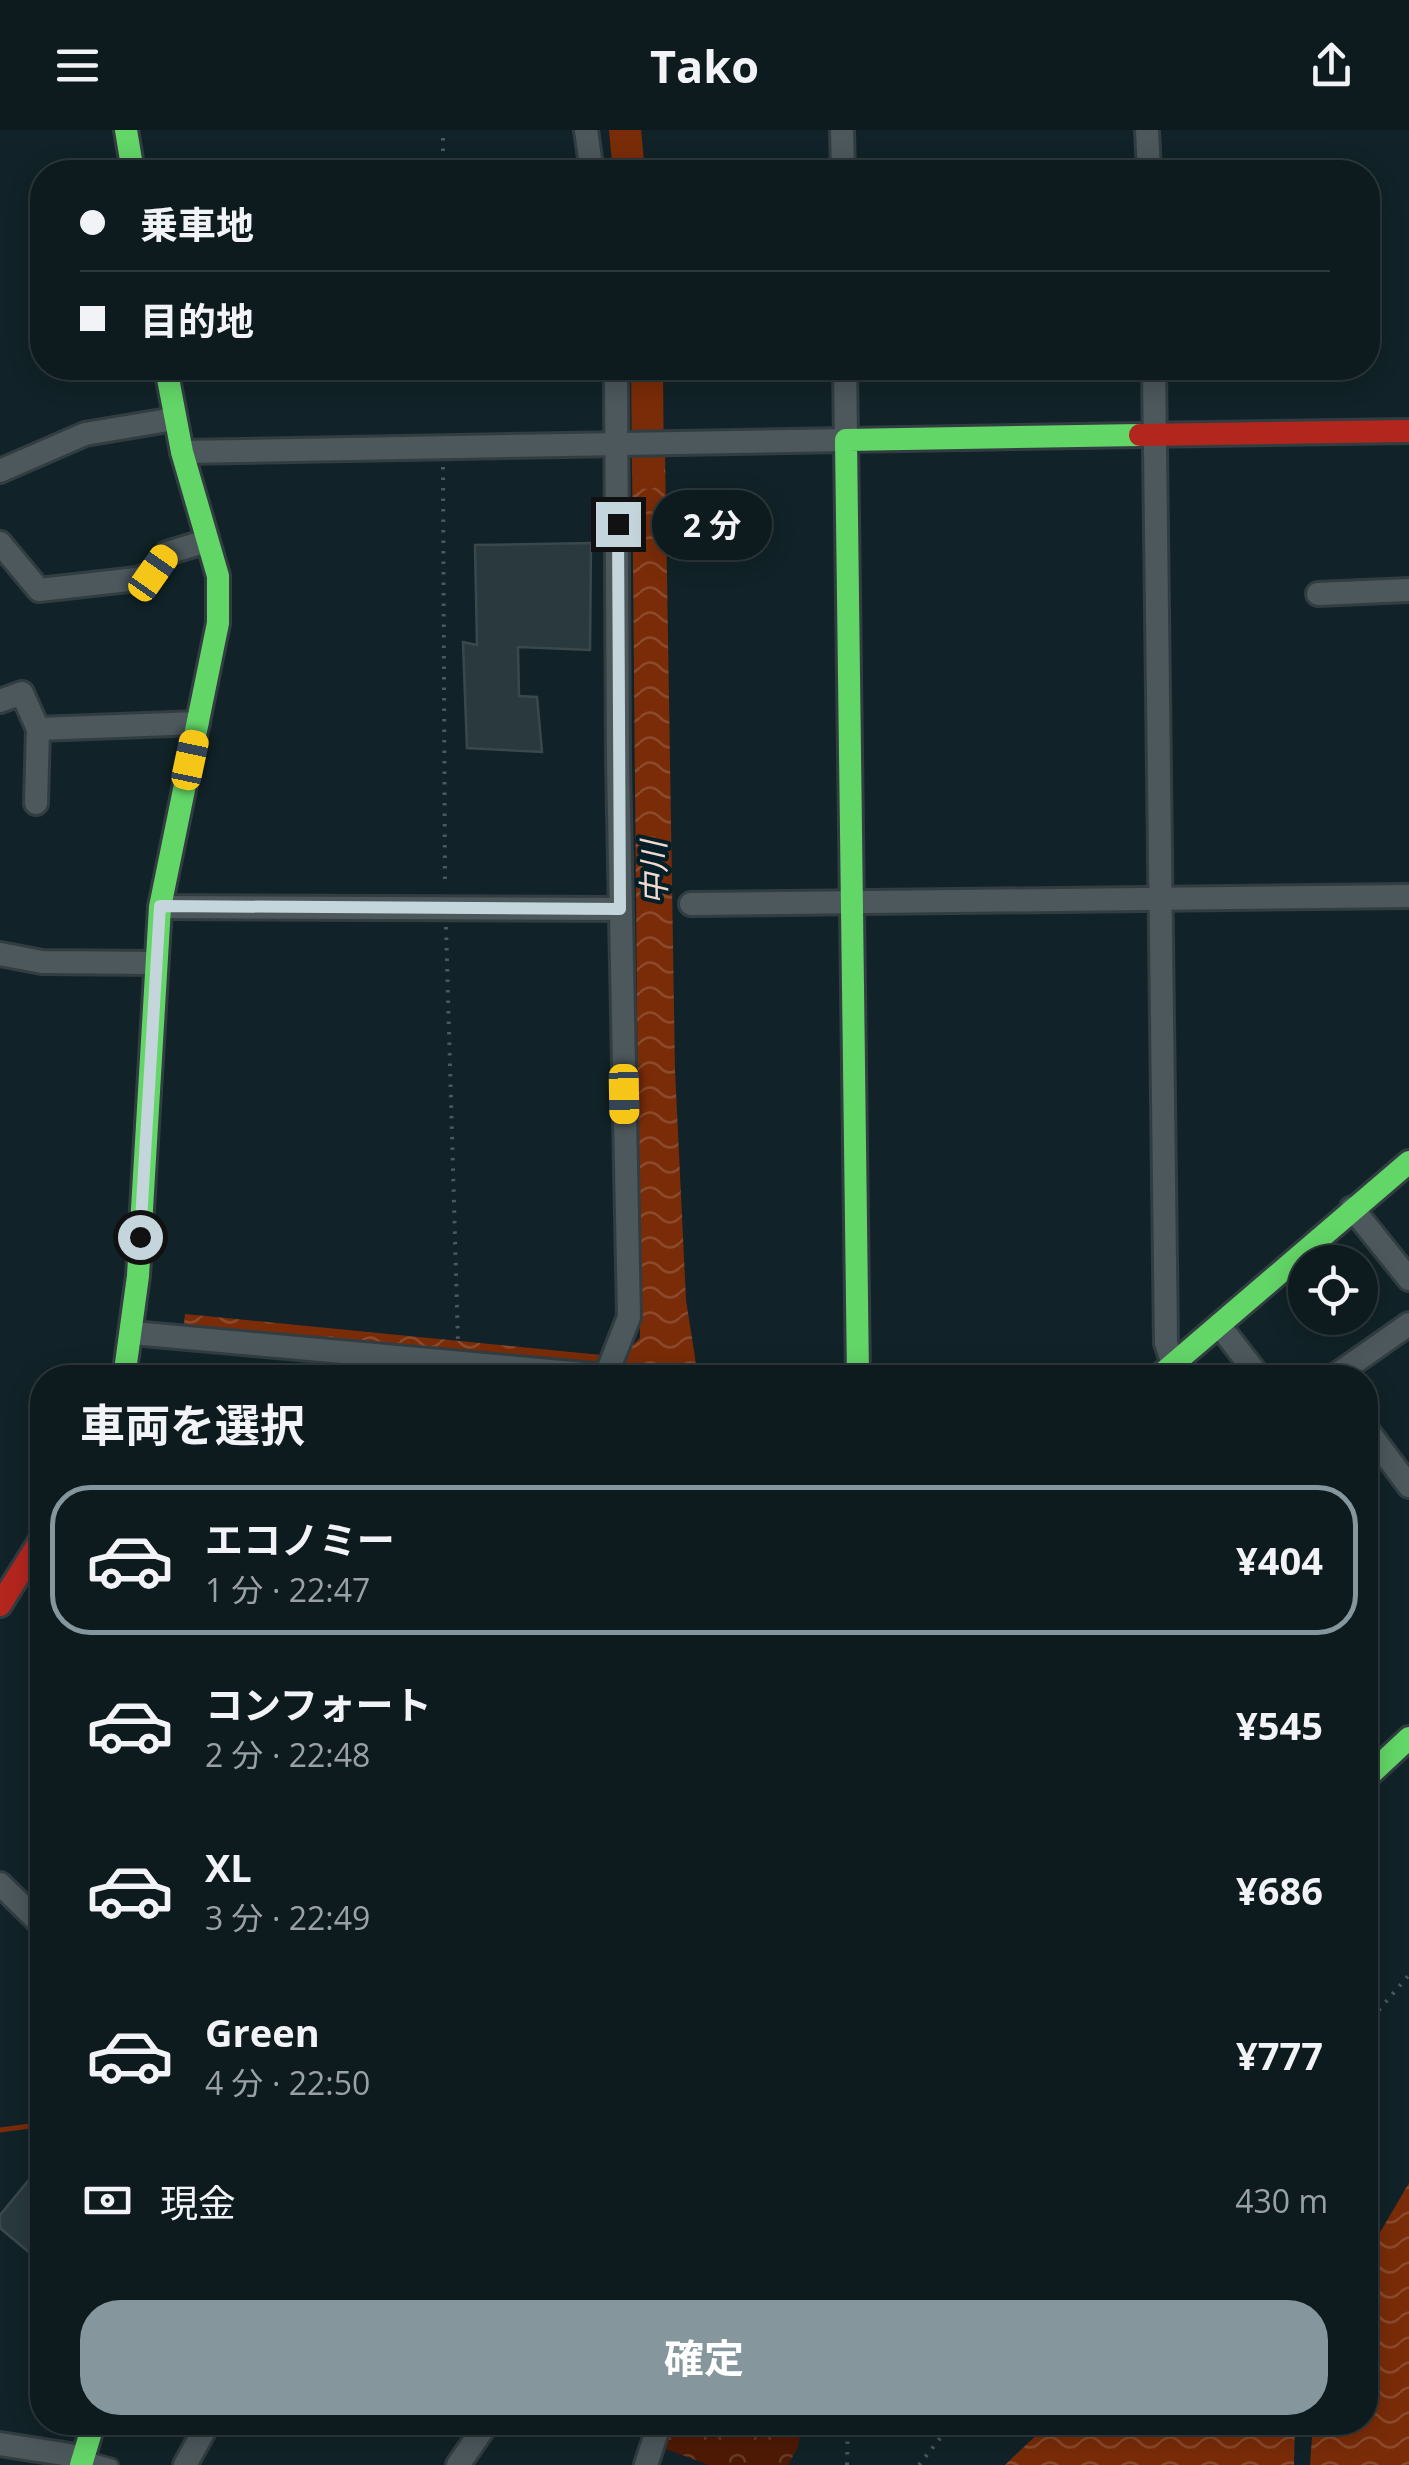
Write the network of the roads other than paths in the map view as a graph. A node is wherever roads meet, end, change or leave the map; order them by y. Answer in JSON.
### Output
{"nodes":[{"id":1,"x":126,"y":130,"type":"edge"},
{"id":2,"x":586,"y":130,"type":"edge"},
{"id":3,"x":842,"y":130,"type":"edge"},
{"id":4,"x":1148,"y":130,"type":"edge"},
{"id":5,"x":131,"y":160,"type":"edge"},
{"id":6,"x":590,"y":160,"type":"edge"},
{"id":7,"x":842,"y":160,"type":"edge"},
{"id":8,"x":1148,"y":160,"type":"edge"},
{"id":9,"x":168,"y":380,"type":"edge"},
{"id":10,"x":617,"y":380,"type":"edge"},
{"id":11,"x":846,"y":380,"type":"edge"},
{"id":12,"x":1154,"y":380,"type":"edge"},
{"id":13,"x":174,"y":419,"type":"junction"},
{"id":14,"x":1409,"y":432,"type":"edge"},
{"id":15,"x":1155,"y":435,"type":"junction"},
{"id":16,"x":846,"y":440,"type":"junction"},
{"id":17,"x":621,"y":444,"type":"junction"},
{"id":18,"x":182,"y":452,"type":"junction"},
{"id":19,"x":0,"y":471,"type":"edge"},
{"id":20,"x":206,"y":540,"type":"junction"},
{"id":21,"x":0,"y":543,"type":"edge"},
{"id":22,"x":1409,"y":590,"type":"edge"},
{"id":23,"x":1318,"y":594,"type":"dead end"},
{"id":24,"x":0,"y":701,"type":"edge"},
{"id":25,"x":198,"y":723,"type":"junction"},
{"id":26,"x":38,"y":729,"type":"junction"},
{"id":27,"x":36,"y":803,"type":"dead end"},
{"id":28,"x":1161,"y":896,"type":"junction"},
{"id":29,"x":1409,"y":896,"type":"edge"},
{"id":30,"x":853,"y":902,"type":"junction"},
{"id":31,"x":691,"y":904,"type":"dead end"},
{"id":32,"x":160,"y":906,"type":"junction"},
{"id":33,"x":620,"y":909,"type":"junction"},
{"id":34,"x":0,"y":954,"type":"edge"},
{"id":35,"x":154,"y":963,"type":"junction"},
{"id":36,"x":1409,"y":1162,"type":"edge"},
{"id":37,"x":1352,"y":1208,"type":"junction"},
{"id":38,"x":1409,"y":1279,"type":"edge"},
{"id":39,"x":1409,"y":1324,"type":"edge"},
{"id":40,"x":1219,"y":1325,"type":"junction"},
{"id":41,"x":132,"y":1333,"type":"junction"},
{"id":42,"x":126,"y":1365,"type":"edge"},
{"id":43,"x":476,"y":1365,"type":"edge"},
{"id":44,"x":610,"y":1365,"type":"edge"},
{"id":45,"x":858,"y":1365,"type":"edge"},
{"id":46,"x":1165,"y":1365,"type":"edge"},
{"id":47,"x":1171,"y":1365,"type":"edge"},
{"id":48,"x":1250,"y":1365,"type":"edge"},
{"id":49,"x":1351,"y":1365,"type":"edge"},
{"id":50,"x":1378,"y":1445,"type":"edge"},
{"id":51,"x":1409,"y":1486,"type":"edge"},
{"id":52,"x":30,"y":1557,"type":"edge"},
{"id":53,"x":0,"y":1605,"type":"edge"},
{"id":54,"x":1409,"y":1738,"type":"edge"},
{"id":55,"x":1378,"y":1767,"type":"edge"},
{"id":56,"x":0,"y":1884,"type":"edge"},
{"id":57,"x":30,"y":1913,"type":"edge"},
{"id":58,"x":90,"y":2435,"type":"edge"},
{"id":59,"x":202,"y":2435,"type":"edge"},
{"id":60,"x":479,"y":2435,"type":"edge"},
{"id":61,"x":656,"y":2435,"type":"edge"},
{"id":62,"x":0,"y":2444,"type":"edge"},
{"id":63,"x":82,"y":2461,"type":"edge"},
{"id":64,"x":112,"y":2465,"type":"edge"},
{"id":65,"x":185,"y":2465,"type":"edge"},
{"id":66,"x":458,"y":2465,"type":"edge"},
{"id":67,"x":646,"y":2465,"type":"edge"}],
"edges":[{"from":1,"to":5,"type":"street"},
{"from":2,"to":6,"type":"street"},
{"from":3,"to":7,"type":"street"},
{"from":4,"to":8,"type":"street"},
{"from":9,"to":13,"type":"street"},
{"from":10,"to":17,"type":"street"},
{"from":11,"to":16,"type":"street"},
{"from":12,"to":15,"type":"street"},
{"from":13,"to":18,"type":"street"},
{"from":13,"to":19,"type":"street"},
{"from":14,"to":15,"type":"street"},
{"from":15,"to":16,"type":"street"},
{"from":15,"to":28,"type":"street"},
{"from":16,"to":17,"type":"street"},
{"from":16,"to":30,"type":"street"},
{"from":17,"to":18,"type":"street"},
{"from":17,"to":33,"type":"street"},
{"from":18,"to":20,"type":"street"},
{"from":20,"to":21,"type":"street"},
{"from":20,"to":25,"type":"street"},
{"from":22,"to":23,"type":"street"},
{"from":24,"to":26,"type":"street"},
{"from":25,"to":26,"type":"street"},
{"from":25,"to":32,"type":"street"},
{"from":26,"to":27,"type":"street"},
{"from":28,"to":29,"type":"street"},
{"from":28,"to":30,"type":"street"},
{"from":28,"to":46,"type":"street"},
{"from":30,"to":31,"type":"street"},
{"from":30,"to":45,"type":"street"},
{"from":32,"to":33,"type":"street"},
{"from":32,"to":35,"type":"street"},
{"from":33,"to":44,"type":"street"},
{"from":34,"to":35,"type":"street"},
{"from":35,"to":41,"type":"street"},
{"from":36,"to":37,"type":"street"},
{"from":37,"to":38,"type":"street"},
{"from":37,"to":40,"type":"street"},
{"from":39,"to":49,"type":"street"},
{"from":40,"to":47,"type":"street"},
{"from":40,"to":48,"type":"street"},
{"from":41,"to":42,"type":"street"},
{"from":41,"to":43,"type":"street"},
{"from":50,"to":51,"type":"street"},
{"from":52,"to":53,"type":"street"},
{"from":54,"to":55,"type":"street"},
{"from":56,"to":57,"type":"street"},
{"from":58,"to":63,"type":"street"},
{"from":59,"to":65,"type":"street"},
{"from":60,"to":66,"type":"street"},
{"from":61,"to":67,"type":"street"},
{"from":62,"to":63,"type":"street"},
{"from":63,"to":64,"type":"lane"}]}
